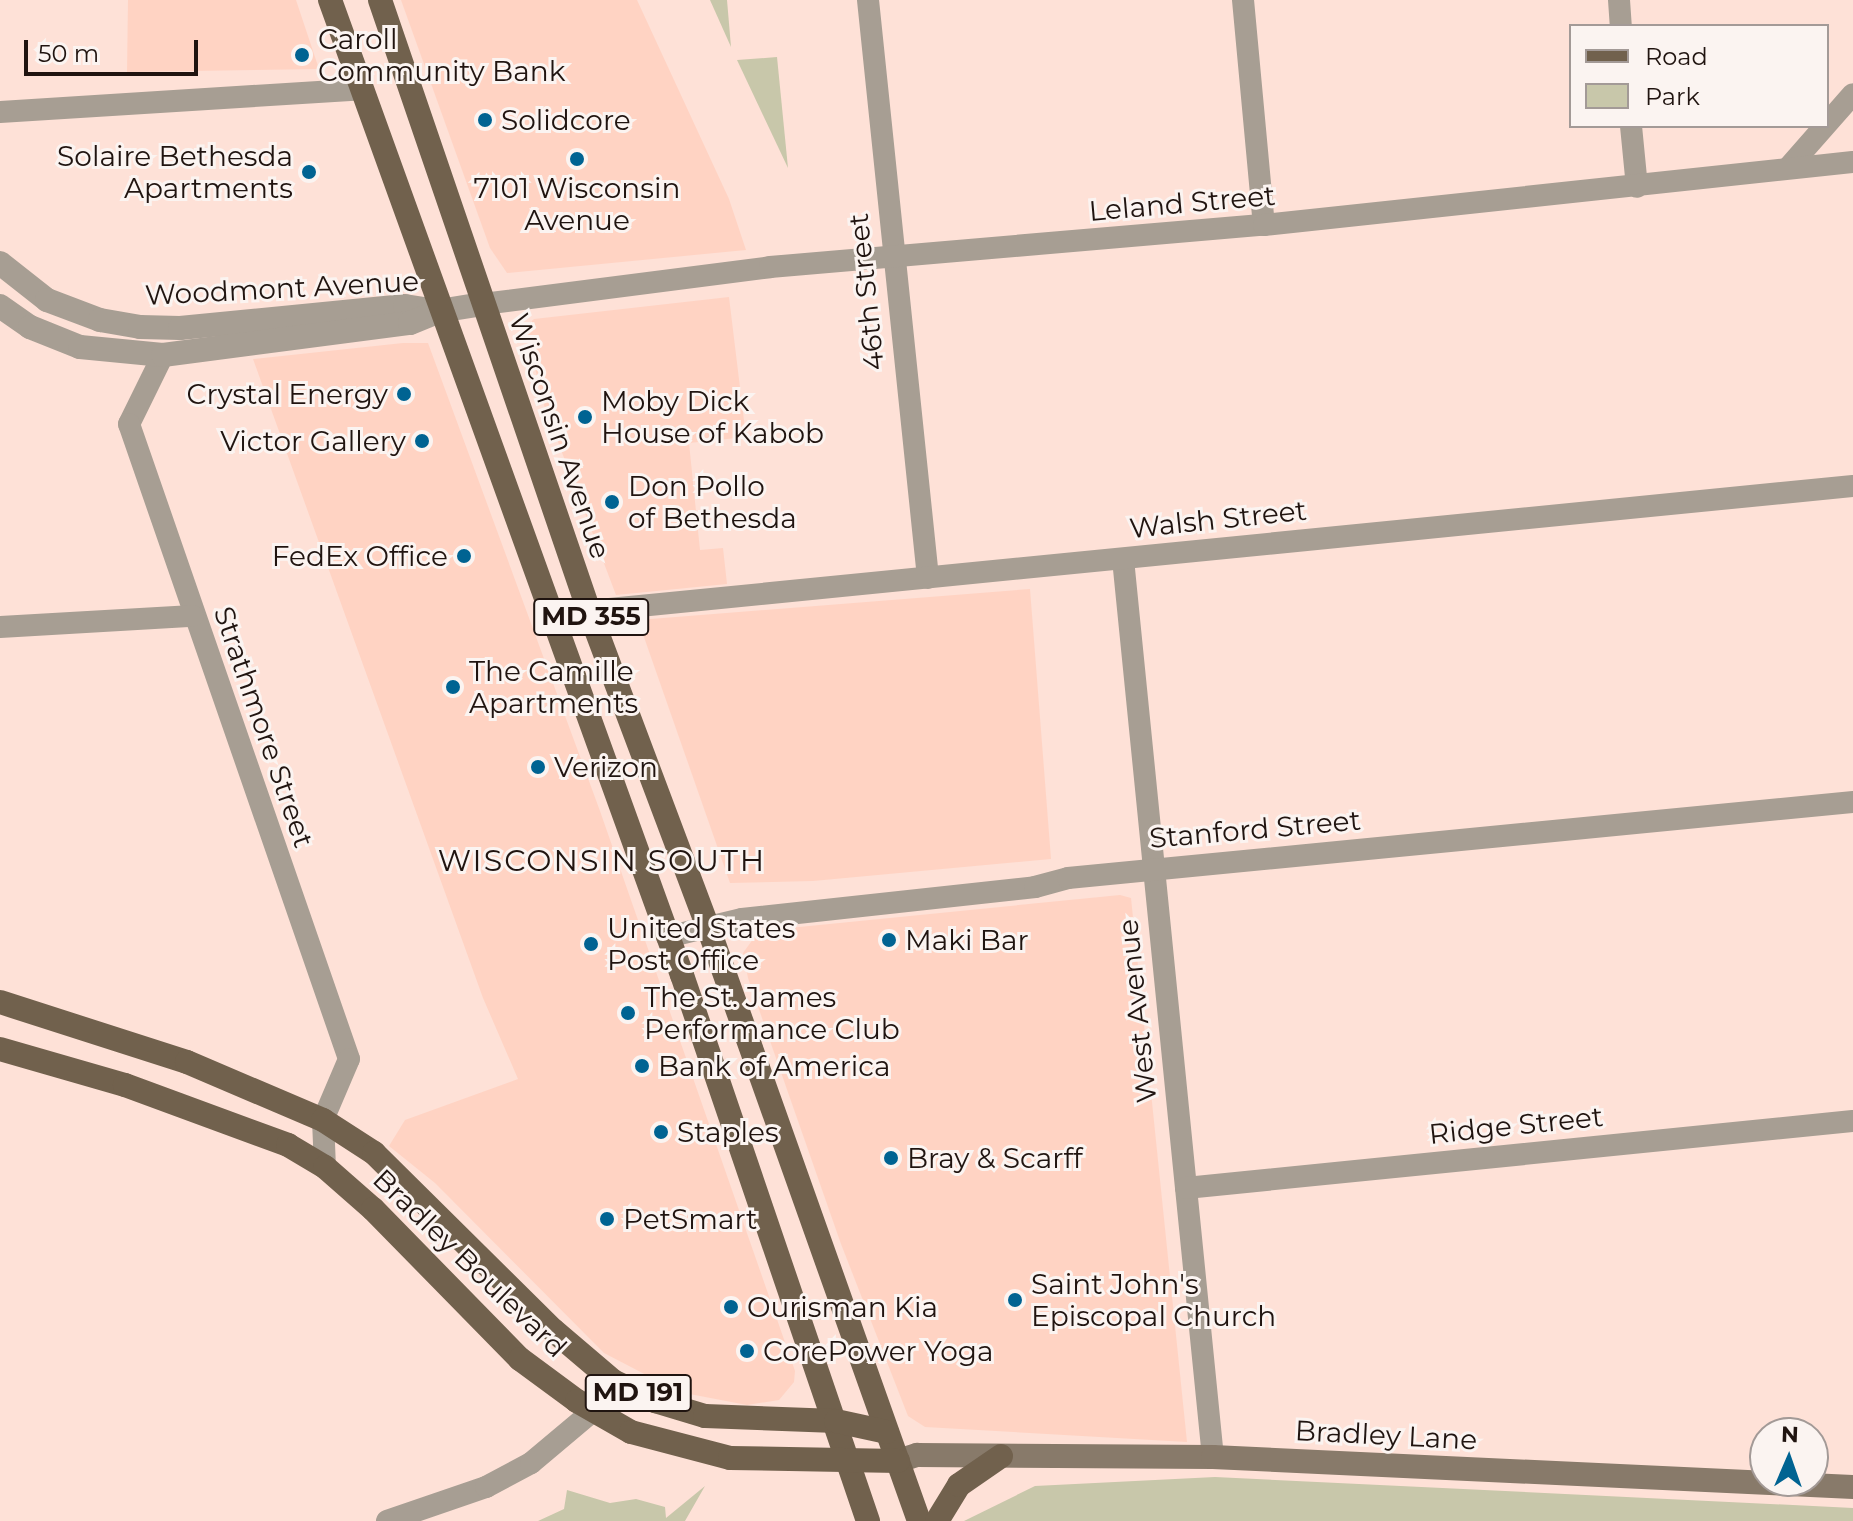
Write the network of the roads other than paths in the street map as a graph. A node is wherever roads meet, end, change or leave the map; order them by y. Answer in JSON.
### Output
{"nodes":[{"id":1,"x":330,"y":0,"type":"edge"},
{"id":2,"x":380,"y":0,"type":"edge"},
{"id":3,"x":868,"y":0,"type":"edge"},
{"id":4,"x":1243,"y":0,"type":"edge"},
{"id":5,"x":1619,"y":0,"type":"edge"},
{"id":6,"x":1621,"y":24,"type":"edge"},
{"id":7,"x":362,"y":89,"type":"junction"},
{"id":8,"x":1853,"y":94,"type":"edge"},
{"id":9,"x":0,"y":112,"type":"edge"},
{"id":10,"x":1829,"y":121,"type":"edge"},
{"id":11,"x":1631,"y":128,"type":"edge"},
{"id":12,"x":1823,"y":128,"type":"edge"},
{"id":13,"x":1853,"y":162,"type":"edge"},
{"id":14,"x":1788,"y":168,"type":"junction"},
{"id":15,"x":1637,"y":187,"type":"junction"},
{"id":16,"x":1264,"y":225,"type":"junction"},
{"id":17,"x":892,"y":259,"type":"junction"},
{"id":18,"x":0,"y":263,"type":"edge"},
{"id":19,"x":483,"y":304,"type":"junction"},
{"id":20,"x":0,"y":306,"type":"edge"},
{"id":21,"x":439,"y":311,"type":"junction"},
{"id":22,"x":140,"y":327,"type":"junction"},
{"id":23,"x":121,"y":354,"type":"junction"},
{"id":24,"x":163,"y":355,"type":"junction"},
{"id":25,"x":1853,"y":486,"type":"edge"},
{"id":26,"x":1123,"y":559,"type":"junction"},
{"id":27,"x":928,"y":578,"type":"junction"},
{"id":28,"x":589,"y":611,"type":"junction"},
{"id":29,"x":193,"y":616,"type":"junction"},
{"id":30,"x":0,"y":627,"type":"edge"},
{"id":31,"x":1853,"y":802,"type":"edge"},
{"id":32,"x":1152,"y":868,"type":"junction"},
{"id":33,"x":708,"y":927,"type":"junction"},
{"id":34,"x":667,"y":937,"type":"junction"},
{"id":35,"x":0,"y":1002,"type":"edge"},
{"id":36,"x":0,"y":1049,"type":"edge"},
{"id":37,"x":323,"y":1120,"type":"junction"},
{"id":38,"x":1853,"y":1121,"type":"edge"},
{"id":39,"x":241,"y":1124,"type":"junction"},
{"id":40,"x":325,"y":1167,"type":"junction"},
{"id":41,"x":1186,"y":1188,"type":"junction"},
{"id":42,"x":593,"y":1411,"type":"junction"},
{"id":43,"x":836,"y":1421,"type":"junction"},
{"id":44,"x":887,"y":1432,"type":"junction"},
{"id":45,"x":1001,"y":1456,"type":"junction"},
{"id":46,"x":1213,"y":1457,"type":"junction"},
{"id":47,"x":908,"y":1458,"type":"junction"},
{"id":48,"x":847,"y":1459,"type":"junction"},
{"id":49,"x":1853,"y":1487,"type":"edge"},
{"id":50,"x":387,"y":1521,"type":"edge"},
{"id":51,"x":868,"y":1521,"type":"edge"},
{"id":52,"x":919,"y":1521,"type":"edge"},
{"id":53,"x":937,"y":1521,"type":"edge"}],
"edges":[{"from":1,"to":7,"type":"main road","number":"MD 355"},
{"from":2,"to":19,"type":"main road","name":"Wisconsin Avenue","number":"MD 355"},
{"from":3,"to":17,"type":"street","name":"46th Street"},
{"from":4,"to":16,"type":"street"},
{"from":5,"to":6,"type":"street"},
{"from":7,"to":9,"type":"street"},
{"from":7,"to":21,"type":"main road","number":"MD 355"},
{"from":8,"to":10,"type":"street"},
{"from":11,"to":15,"type":"street"},
{"from":12,"to":14,"type":"street"},
{"from":13,"to":14,"type":"street","name":"Leland Street"},
{"from":14,"to":15,"type":"street","name":"Leland Street"},
{"from":15,"to":16,"type":"street","name":"Leland Street"},
{"from":16,"to":17,"type":"street","name":"Leland Street"},
{"from":17,"to":19,"type":"street","name":"Leland Street"},
{"from":17,"to":27,"type":"street","name":"46th Street"},
{"from":18,"to":22,"type":"street","name":"Woodmont Avenue"},
{"from":19,"to":21,"type":"street","name":"Woodmont Avenue"},
{"from":19,"to":28,"type":"main road","name":"Wisconsin Avenue","number":"MD 355"},
{"from":20,"to":23,"type":"street","name":"Woodmont Avenue"},
{"from":21,"to":22,"type":"street","name":"Woodmont Avenue"},
{"from":21,"to":24,"type":"street","name":"Woodmont Avenue"},
{"from":21,"to":34,"type":"main road","number":"MD 355"},
{"from":22,"to":23,"type":"street"},
{"from":23,"to":24,"type":"street","name":"Woodmont Avenue"},
{"from":24,"to":29,"type":"street","name":"Strathmore Street"},
{"from":25,"to":26,"type":"street","name":"Walsh Street"},
{"from":26,"to":27,"type":"street","name":"Walsh Street"},
{"from":26,"to":32,"type":"street","name":"West Avenue"},
{"from":27,"to":28,"type":"street","name":"Walsh Street"},
{"from":28,"to":33,"type":"main road","name":"Wisconsin Avenue","number":"MD 355"},
{"from":29,"to":30,"type":"street"},
{"from":29,"to":37,"type":"street","name":"Strathmore Street"},
{"from":31,"to":32,"type":"street","name":"Stanford Street"},
{"from":32,"to":33,"type":"street","name":"Stanford Street"},
{"from":32,"to":41,"type":"street","name":"West Avenue"},
{"from":33,"to":34,"type":"street","name":"Stanford Street"},
{"from":33,"to":44,"type":"main road","name":"Wisconsin Avenue","number":"MD 355"},
{"from":34,"to":43,"type":"main road","number":"MD 355"},
{"from":35,"to":37,"type":"main road","name":"Bradley Boulevard","number":"MD 191"},
{"from":36,"to":39,"type":"main road","name":"Bradley Boulevard","number":"MD 191"},
{"from":37,"to":39,"type":"main road"},
{"from":37,"to":40,"type":"street"},
{"from":37,"to":43,"type":"main road","name":"Bradley Boulevard","number":"MD 191"},
{"from":38,"to":41,"type":"street","name":"Ridge Street"},
{"from":39,"to":40,"type":"main road","name":"Bradley Boulevard","number":"MD 191"},
{"from":40,"to":42,"type":"main road","name":"Bradley Boulevard","number":"MD 191"},
{"from":41,"to":46,"type":"street","name":"West Avenue"},
{"from":42,"to":48,"type":"main road","name":"Bradley Boulevard","number":"MD 191"},
{"from":42,"to":50,"type":"street"},
{"from":43,"to":44,"type":"main road","name":"Bradley Boulevard","number":"MD 191"},
{"from":43,"to":48,"type":"main road","number":"MD 355"},
{"from":44,"to":47,"type":"main road","name":"Wisconsin Avenue","number":"MD 355"},
{"from":45,"to":46,"type":"main road","name":"Bradley Lane","number":"MD 191"},
{"from":45,"to":47,"type":"main road","name":"Bradley Lane","number":"MD 191"},
{"from":45,"to":53,"type":"main road"},
{"from":46,"to":49,"type":"main road","name":"Bradley Lane","number":"MD 191"},
{"from":47,"to":48,"type":"main road","name":"Bradley Boulevard","number":"MD 191"},
{"from":47,"to":52,"type":"main road","name":"Wisconsin Avenue","number":"MD 355"},
{"from":48,"to":51,"type":"main road","number":"MD 355"}]}
